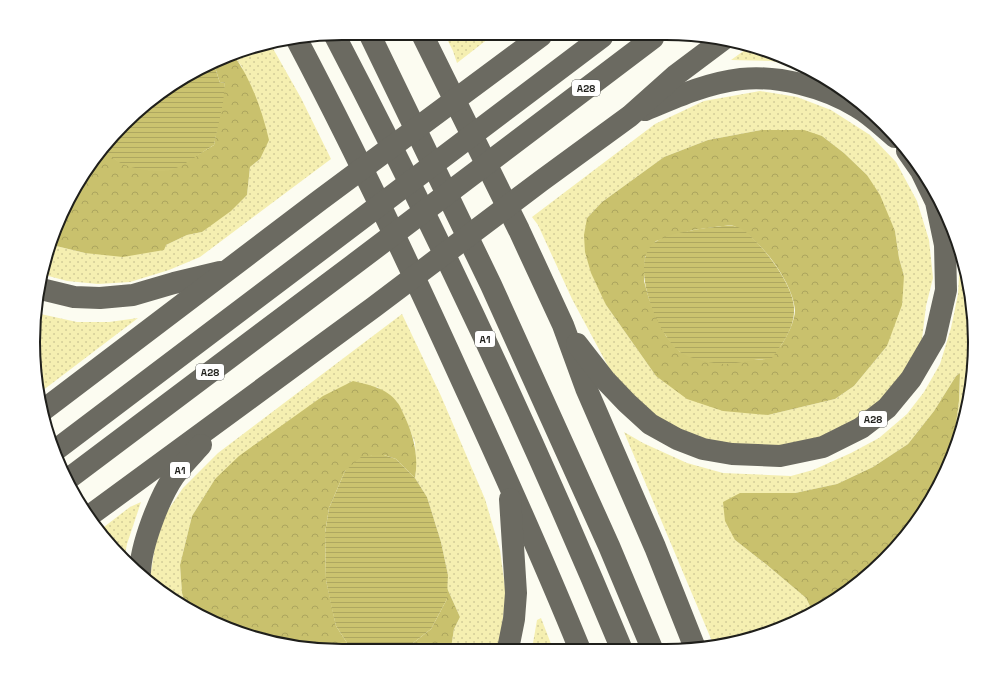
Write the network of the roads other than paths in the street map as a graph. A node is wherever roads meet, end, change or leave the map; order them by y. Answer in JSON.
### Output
{"nodes":[{"id":1,"x":337,"y":40,"type":"edge"},
{"id":2,"x":372,"y":40,"type":"edge"},
{"id":3,"x":425,"y":40,"type":"edge"},
{"id":4,"x":536,"y":40,"type":"edge"},
{"id":5,"x":598,"y":40,"type":"edge"},
{"id":6,"x":650,"y":40,"type":"edge"},
{"id":7,"x":293,"y":44,"type":"edge"},
{"id":8,"x":299,"y":44,"type":"edge"},
{"id":9,"x":716,"y":45,"type":"edge"},
{"id":10,"x":308,"y":60,"type":"junction"},
{"id":11,"x":854,"y":106,"type":"edge"},
{"id":12,"x":630,"y":116,"type":"junction"},
{"id":13,"x":937,"y":209,"type":"edge"},
{"id":14,"x":229,"y":270,"type":"junction"},
{"id":15,"x":45,"y":290,"type":"edge"},
{"id":16,"x":563,"y":325,"type":"junction"},
{"id":17,"x":259,"y":392,"type":"junction"},
{"id":18,"x":47,"y":407,"type":"edge"},
{"id":19,"x":59,"y":447,"type":"edge"},
{"id":20,"x":71,"y":477,"type":"edge"},
{"id":21,"x":509,"y":483,"type":"junction"},
{"id":22,"x":93,"y":514,"type":"edge"},
{"id":23,"x":141,"y":567,"type":"edge"},
{"id":24,"x":694,"y":642,"type":"edge"},
{"id":25,"x":509,"y":644,"type":"edge"},
{"id":26,"x":578,"y":644,"type":"edge"},
{"id":27,"x":619,"y":644,"type":"edge"},
{"id":28,"x":650,"y":644,"type":"edge"}],
"edges":[{"from":1,"to":27,"type":"highway","number":"A1"},
{"from":2,"to":28,"type":"highway","number":"A1"},
{"from":3,"to":16,"type":"highway"},
{"from":4,"to":14,"type":"highway"},
{"from":5,"to":19,"type":"highway","number":"A28"},
{"from":6,"to":20,"type":"highway","number":"A28"},
{"from":7,"to":10,"type":"highway"},
{"from":8,"to":10,"type":"highway"},
{"from":9,"to":12,"type":"highway"},
{"from":10,"to":21,"type":"highway"},
{"from":11,"to":12,"type":"highway"},
{"from":12,"to":17,"type":"highway"},
{"from":13,"to":16,"type":"highway","number":"A28"},
{"from":14,"to":15,"type":"highway"},
{"from":14,"to":18,"type":"highway"},
{"from":16,"to":24,"type":"highway"},
{"from":17,"to":22,"type":"highway"},
{"from":17,"to":23,"type":"highway","number":"A1"},
{"from":21,"to":25,"type":"highway"},
{"from":21,"to":26,"type":"highway"}]}
